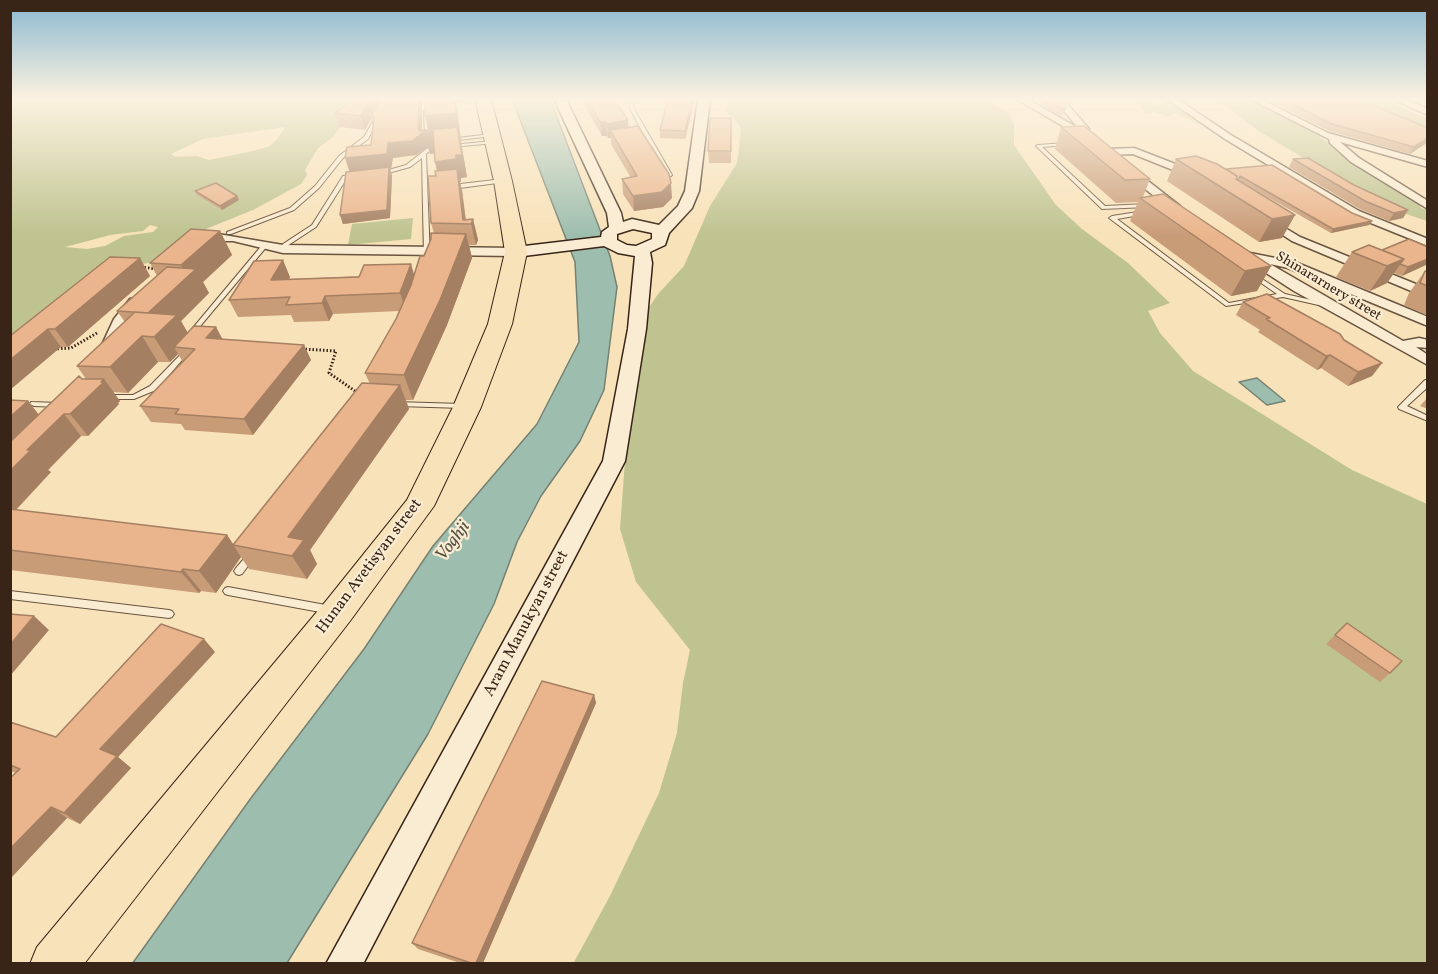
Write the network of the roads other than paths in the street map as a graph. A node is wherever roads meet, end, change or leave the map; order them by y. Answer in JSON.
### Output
{"nodes":[{"id":1,"x":357,"y":144,"type":"edge"},
{"id":2,"x":453,"y":144,"type":"edge"},
{"id":3,"x":494,"y":144,"type":"edge"},
{"id":4,"x":579,"y":144,"type":"edge"},
{"id":5,"x":652,"y":144,"type":"edge"},
{"id":6,"x":698,"y":144,"type":"edge"},
{"id":7,"x":1063,"y":144,"type":"edge"},
{"id":8,"x":1099,"y":144,"type":"edge"},
{"id":9,"x":1240,"y":144,"type":"edge"},
{"id":10,"x":1336,"y":144,"type":"edge"},
{"id":11,"x":1357,"y":144,"type":"edge"},
{"id":12,"x":1107,"y":152,"type":"junction"},
{"id":13,"x":424,"y":155,"type":"junction"},
{"id":14,"x":1428,"y":165,"type":"edge"},
{"id":15,"x":669,"y":175,"type":"edge"},
{"id":16,"x":1202,"y":178,"type":"edge"},
{"id":17,"x":503,"y":181,"type":"junction"},
{"id":18,"x":448,"y":187,"type":"edge"},
{"id":19,"x":437,"y":189,"type":"edge"},
{"id":20,"x":426,"y":190,"type":"junction"},
{"id":21,"x":1147,"y":198,"type":"edge"},
{"id":22,"x":1428,"y":206,"type":"edge"},
{"id":23,"x":1174,"y":208,"type":"edge"},
{"id":24,"x":1148,"y":213,"type":"edge"},
{"id":25,"x":1259,"y":214,"type":"edge"},
{"id":26,"x":615,"y":229,"type":"junction"},
{"id":27,"x":656,"y":229,"type":"junction"},
{"id":28,"x":229,"y":232,"type":"dead end"},
{"id":29,"x":1428,"y":243,"type":"edge"},
{"id":30,"x":265,"y":245,"type":"junction"},
{"id":31,"x":195,"y":247,"type":"edge"},
{"id":32,"x":283,"y":249,"type":"junction"},
{"id":33,"x":525,"y":251,"type":"junction"},
{"id":34,"x":637,"y":254,"type":"junction"},
{"id":35,"x":427,"y":258,"type":"junction"},
{"id":36,"x":167,"y":270,"type":"edge"},
{"id":37,"x":1245,"y":270,"type":"edge"},
{"id":38,"x":1428,"y":294,"type":"edge"},
{"id":39,"x":1283,"y":296,"type":"junction"},
{"id":40,"x":1327,"y":305,"type":"junction"},
{"id":41,"x":1428,"y":322,"type":"edge"},
{"id":42,"x":198,"y":340,"type":"edge"},
{"id":43,"x":1428,"y":344,"type":"edge"},
{"id":44,"x":191,"y":347,"type":"edge"},
{"id":45,"x":1411,"y":352,"type":"junction"},
{"id":46,"x":1428,"y":361,"type":"edge"},
{"id":47,"x":98,"y":364,"type":"edge"},
{"id":48,"x":1428,"y":382,"type":"edge"},
{"id":49,"x":101,"y":397,"type":"edge"},
{"id":50,"x":34,"y":404,"type":"dead end"},
{"id":51,"x":390,"y":404,"type":"edge"},
{"id":52,"x":72,"y":406,"type":"joint"},
{"id":53,"x":466,"y":407,"type":"junction"},
{"id":54,"x":1428,"y":419,"type":"edge"},
{"id":55,"x":62,"y":420,"type":"edge"},
{"id":56,"x":255,"y":551,"type":"edge"},
{"id":57,"x":239,"y":571,"type":"edge"},
{"id":58,"x":228,"y":591,"type":"dead end"},
{"id":59,"x":10,"y":595,"type":"edge"},
{"id":60,"x":338,"y":611,"type":"junction"},
{"id":61,"x":169,"y":614,"type":"dead end"},
{"id":62,"x":54,"y":963,"type":"edge"},
{"id":63,"x":344,"y":963,"type":"edge"}],
"edges":[{"from":1,"to":28,"type":"lane"},
{"from":2,"to":13,"type":"lane"},
{"from":3,"to":17,"type":"highway","name":"Hunan Avetisyan street"},
{"from":4,"to":26,"type":"street"},
{"from":5,"to":15,"type":"lane"},
{"from":6,"to":27,"type":"street"},
{"from":7,"to":21,"type":"lane"},
{"from":8,"to":12,"type":"street"},
{"from":9,"to":29,"type":"street"},
{"from":10,"to":22,"type":"street"},
{"from":11,"to":14,"type":"street"},
{"from":12,"to":16,"type":"street"},
{"from":12,"to":23,"type":"street"},
{"from":13,"to":20,"type":"lane"},
{"from":13,"to":32,"type":"lane"},
{"from":17,"to":18,"type":"lane"},
{"from":17,"to":33,"type":"highway","name":"Hunan Avetisyan street"},
{"from":19,"to":20,"type":"lane"},
{"from":20,"to":35,"type":"lane"},
{"from":24,"to":39,"type":"lane"},
{"from":25,"to":38,"type":"street"},
{"from":26,"to":27,"type":"street"},
{"from":26,"to":33,"type":"street"},
{"from":26,"to":34,"type":"street"},
{"from":27,"to":34,"type":"street"},
{"from":30,"to":31,"type":"street"},
{"from":30,"to":32,"type":"street"},
{"from":30,"to":42,"type":"lane"},
{"from":32,"to":35,"type":"street"},
{"from":33,"to":35,"type":"street"},
{"from":33,"to":53,"type":"highway","name":"Hunan Avetisyan street"},
{"from":34,"to":63,"type":"street","name":"Aram Manukyan street"},
{"from":36,"to":47,"type":"street"},
{"from":37,"to":39,"type":"lane"},
{"from":39,"to":40,"type":"lane"},
{"from":40,"to":41,"type":"street","name":"Shinararnery street"},
{"from":40,"to":45,"type":"street","name":"Shinararnery street"},
{"from":43,"to":45,"type":"street"},
{"from":44,"to":49,"type":"lane"},
{"from":45,"to":46,"type":"street","name":"Shinararnery street"},
{"from":48,"to":54,"type":"lane"},
{"from":50,"to":52,"type":"lane"},
{"from":51,"to":53,"type":"lane"},
{"from":52,"to":55,"type":"street"},
{"from":53,"to":60,"type":"highway","name":"Hunan Avetisyan street"},
{"from":56,"to":57,"type":"lane"},
{"from":58,"to":60,"type":"lane"},
{"from":59,"to":61,"type":"lane"},
{"from":60,"to":62,"type":"highway","name":"Hunan Avetisyan street"}]}
